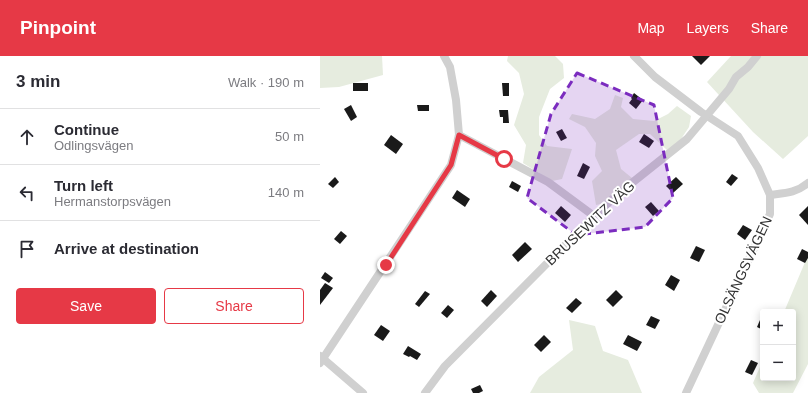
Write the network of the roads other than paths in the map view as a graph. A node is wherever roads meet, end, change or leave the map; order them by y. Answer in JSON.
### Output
{"nodes":[{"id":1,"x":444,"y":56,"type":"edge"},
{"id":2,"x":634,"y":56,"type":"edge"},
{"id":3,"x":758,"y":56,"type":"edge"},
{"id":4,"x":707,"y":116,"type":"junction"},
{"id":5,"x":459,"y":135,"type":"junction"},
{"id":6,"x":808,"y":183,"type":"edge"},
{"id":7,"x":770,"y":195,"type":"junction"},
{"id":8,"x":594,"y":216,"type":"junction"},
{"id":9,"x":321,"y":359,"type":"edge"},
{"id":10,"x":363,"y":393,"type":"edge"},
{"id":11,"x":425,"y":393,"type":"edge"},
{"id":12,"x":686,"y":393,"type":"edge"}],
"edges":[{"from":1,"to":5,"type":"street"},
{"from":2,"to":4,"type":"street","name":"OLSÄNGSVÄGEN"},
{"from":3,"to":4,"type":"street","name":"BRUSEWITZ VÄG"},
{"from":4,"to":7,"type":"street","name":"OLSÄNGSVÄGEN"},
{"from":4,"to":8,"type":"street","name":"BRUSEWITZ VÄG"},
{"from":5,"to":8,"type":"street"},
{"from":5,"to":9,"type":"street"},
{"from":6,"to":7,"type":"street"},
{"from":7,"to":12,"type":"street","name":"OLSÄNGSVÄGEN"},
{"from":8,"to":11,"type":"street","name":"BRUSEWITZ VÄG"},
{"from":9,"to":10,"type":"street"}]}
